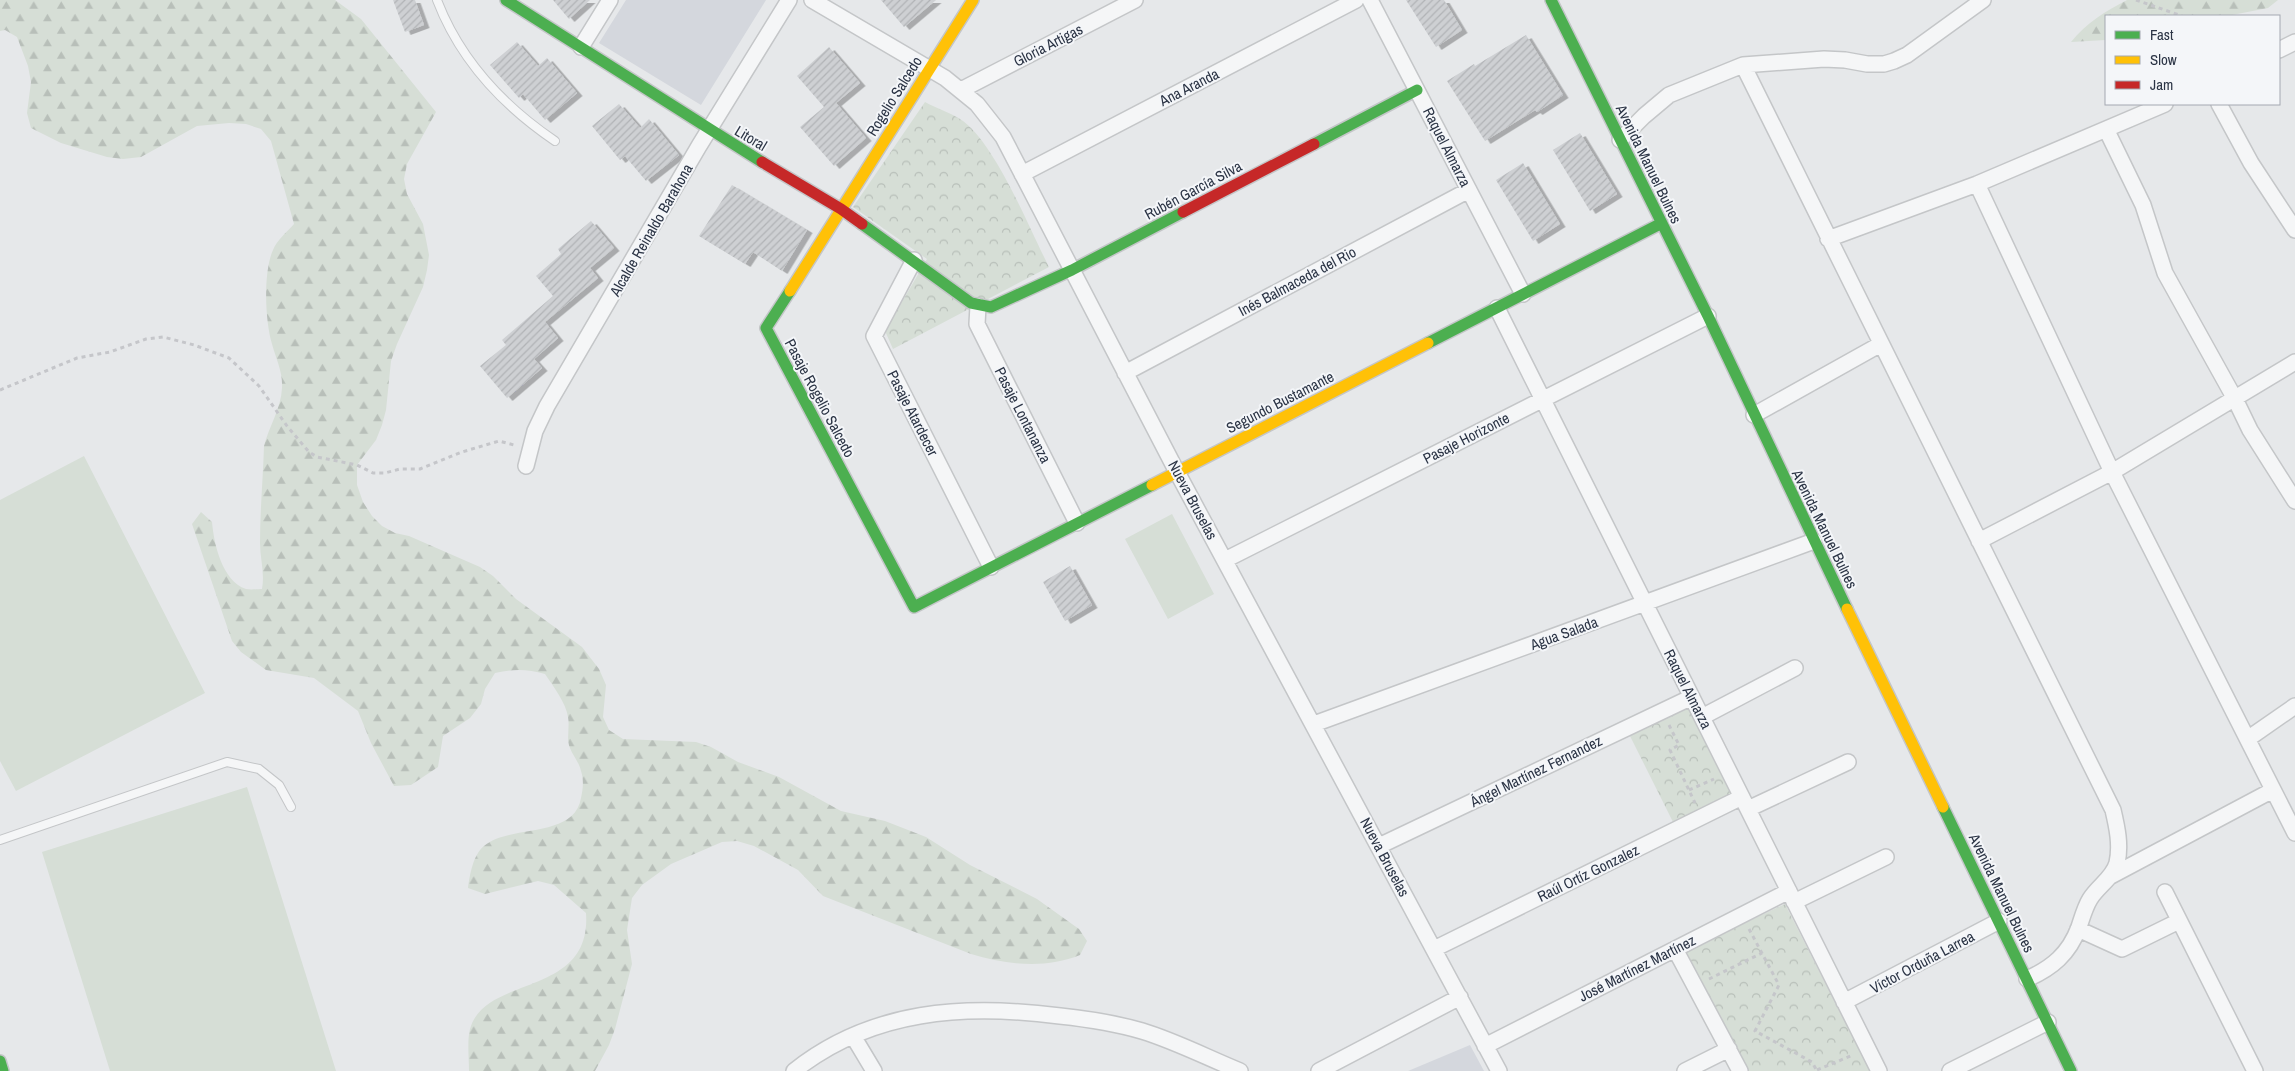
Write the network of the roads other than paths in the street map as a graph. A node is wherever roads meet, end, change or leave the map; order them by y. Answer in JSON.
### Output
{"nodes":[{"id":1,"x":437,"y":0,"type":"edge"},
{"id":2,"x":506,"y":0,"type":"edge"},
{"id":3,"x":610,"y":0,"type":"edge"},
{"id":4,"x":789,"y":0,"type":"edge"},
{"id":5,"x":812,"y":0,"type":"edge"},
{"id":6,"x":973,"y":0,"type":"edge"},
{"id":7,"x":1135,"y":0,"type":"edge"},
{"id":8,"x":1356,"y":0,"type":"edge"},
{"id":9,"x":1370,"y":0,"type":"edge"},
{"id":10,"x":1551,"y":0,"type":"edge"},
{"id":11,"x":1983,"y":0,"type":"edge"},
{"id":12,"x":2295,"y":42,"type":"edge"},
{"id":13,"x":581,"y":47,"type":"junction"},
{"id":14,"x":2280,"y":50,"type":"edge"},
{"id":15,"x":1742,"y":65,"type":"junction"},
{"id":16,"x":928,"y":68,"type":"junction"},
{"id":17,"x":961,"y":90,"type":"junction"},
{"id":18,"x":1417,"y":90,"type":"junction"},
{"id":19,"x":2163,"y":105,"type":"edge"},
{"id":20,"x":2220,"y":105,"type":"edge"},
{"id":21,"x":2106,"y":129,"type":"junction"},
{"id":22,"x":709,"y":130,"type":"junction"},
{"id":23,"x":1620,"y":140,"type":"junction"},
{"id":24,"x":555,"y":141,"type":"dead end"},
{"id":25,"x":1022,"y":174,"type":"junction"},
{"id":26,"x":1977,"y":184,"type":"junction"},
{"id":27,"x":1469,"y":190,"type":"junction"},
{"id":28,"x":2289,"y":206,"type":"edge"},
{"id":29,"x":841,"y":209,"type":"junction"},
{"id":30,"x":1660,"y":224,"type":"junction"},
{"id":31,"x":2295,"y":230,"type":"edge"},
{"id":32,"x":1828,"y":239,"type":"junction"},
{"id":33,"x":914,"y":260,"type":"junction"},
{"id":34,"x":1072,"y":270,"type":"junction"},
{"id":35,"x":1523,"y":294,"type":"junction"},
{"id":36,"x":978,"y":306,"type":"junction"},
{"id":37,"x":1497,"y":308,"type":"junction"},
{"id":38,"x":1708,"y":316,"type":"junction"},
{"id":39,"x":1881,"y":344,"type":"junction"},
{"id":40,"x":2295,"y":362,"type":"edge"},
{"id":41,"x":1125,"y":373,"type":"junction"},
{"id":42,"x":1544,"y":399,"type":"junction"},
{"id":43,"x":2235,"y":399,"type":"junction"},
{"id":44,"x":1754,"y":415,"type":"junction"},
{"id":45,"x":526,"y":466,"type":"dead end"},
{"id":46,"x":1177,"y":472,"type":"junction"},
{"id":47,"x":2112,"y":472,"type":"junction"},
{"id":48,"x":2295,"y":501,"type":"edge"},
{"id":49,"x":1077,"y":523,"type":"junction"},
{"id":50,"x":1814,"y":541,"type":"junction"},
{"id":51,"x":1979,"y":541,"type":"junction"},
{"id":52,"x":1225,"y":560,"type":"junction"},
{"id":53,"x":991,"y":567,"type":"junction"},
{"id":54,"x":1645,"y":603,"type":"junction"},
{"id":55,"x":914,"y":607,"type":"joint"},
{"id":56,"x":1795,"y":668,"type":"dead end"},
{"id":57,"x":1692,"y":697,"type":"junction"},
{"id":58,"x":2295,"y":706,"type":"edge"},
{"id":59,"x":1702,"y":717,"type":"junction"},
{"id":60,"x":1314,"y":724,"type":"junction"},
{"id":61,"x":2248,"y":738,"type":"junction"},
{"id":62,"x":1848,"y":762,"type":"dead end"},
{"id":63,"x":2273,"y":790,"type":"junction"},
{"id":64,"x":1745,"y":803,"type":"junction"},
{"id":65,"x":291,"y":807,"type":"dead end"},
{"id":66,"x":2295,"y":832,"type":"edge"},
{"id":67,"x":0,"y":840,"type":"edge"},
{"id":68,"x":1379,"y":846,"type":"junction"},
{"id":69,"x":1886,"y":857,"type":"dead end"},
{"id":70,"x":2111,"y":876,"type":"junction"},
{"id":71,"x":2165,"y":892,"type":"dead end"},
{"id":72,"x":1791,"y":897,"type":"junction"},
{"id":73,"x":1999,"y":921,"type":"junction"},
{"id":74,"x":2179,"y":921,"type":"junction"},
{"id":75,"x":2078,"y":929,"type":"junction"},
{"id":76,"x":1434,"y":949,"type":"junction"},
{"id":77,"x":1675,"y":949,"type":"junction"},
{"id":78,"x":2027,"y":979,"type":"junction"},
{"id":79,"x":1460,"y":998,"type":"junction"},
{"id":80,"x":1844,"y":1002,"type":"junction"},
{"id":81,"x":2048,"y":1022,"type":"junction"},
{"id":82,"x":853,"y":1036,"type":"junction"},
{"id":83,"x":1485,"y":1046,"type":"junction"},
{"id":84,"x":1729,"y":1049,"type":"junction"},
{"id":85,"x":0,"y":1061,"type":"edge"},
{"id":86,"x":3,"y":1071,"type":"edge"},
{"id":87,"x":794,"y":1071,"type":"edge"},
{"id":88,"x":874,"y":1071,"type":"edge"},
{"id":89,"x":1240,"y":1071,"type":"edge"},
{"id":90,"x":1319,"y":1071,"type":"edge"},
{"id":91,"x":1499,"y":1071,"type":"edge"},
{"id":92,"x":1685,"y":1071,"type":"edge"},
{"id":93,"x":1740,"y":1071,"type":"edge"},
{"id":94,"x":1879,"y":1071,"type":"edge"},
{"id":95,"x":1950,"y":1071,"type":"edge"},
{"id":96,"x":2071,"y":1071,"type":"edge"},
{"id":97,"x":2255,"y":1071,"type":"edge"}],
"edges":[{"from":1,"to":24,"type":"lane"},
{"from":2,"to":13,"type":"street","name":"Litoral"},
{"from":3,"to":13,"type":"street"},
{"from":4,"to":22,"type":"street","name":"Alcalde Reinaldo Barahona"},
{"from":5,"to":16,"type":"street","name":"Nueva Bruselas"},
{"from":6,"to":16,"type":"street","name":"Rogelio Salcedo"},
{"from":7,"to":17,"type":"street","name":"Gloria Artigas"},
{"from":8,"to":25,"type":"street","name":"Ana Aranda"},
{"from":9,"to":18,"type":"street","name":"Raquel Almarza"},
{"from":10,"to":23,"type":"street","name":"Avenida Manuel Bulnes"},
{"from":11,"to":15,"type":"street"},
{"from":12,"to":14,"type":"street"},
{"from":13,"to":22,"type":"street","name":"Litoral"},
{"from":15,"to":23,"type":"street"},
{"from":15,"to":32,"type":"street"},
{"from":16,"to":17,"type":"street","name":"Nueva Bruselas"},
{"from":16,"to":29,"type":"street","name":"Rogelio Salcedo"},
{"from":17,"to":25,"type":"street","name":"Nueva Bruselas"},
{"from":18,"to":27,"type":"street","name":"Raquel Almarza"},
{"from":18,"to":34,"type":"street","name":"Rubén García Silva"},
{"from":19,"to":21,"type":"street"},
{"from":20,"to":28,"type":"street"},
{"from":21,"to":26,"type":"street"},
{"from":21,"to":43,"type":"street"},
{"from":22,"to":29,"type":"street","name":"Litoral"},
{"from":22,"to":45,"type":"street","name":"Alcalde Reinaldo Barahona"},
{"from":23,"to":30,"type":"street","name":"Avenida Manuel Bulnes"},
{"from":25,"to":34,"type":"street","name":"Nueva Bruselas"},
{"from":26,"to":32,"type":"street"},
{"from":26,"to":47,"type":"street"},
{"from":27,"to":35,"type":"street","name":"Raquel Almarza"},
{"from":27,"to":41,"type":"street","name":"Inés Balmaceda del Rio"},
{"from":28,"to":31,"type":"street"},
{"from":29,"to":33,"type":"street","name":"Litoral"},
{"from":29,"to":55,"type":"street","name":"Pasaje Rogelio Salcedo"},
{"from":30,"to":35,"type":"street","name":"Segundo Bustamante"},
{"from":30,"to":38,"type":"street","name":"Avenida Manuel Bulnes"},
{"from":32,"to":39,"type":"street"},
{"from":33,"to":36,"type":"street","name":"Litoral"},
{"from":33,"to":53,"type":"street","name":"Pasaje Atardecer"},
{"from":34,"to":36,"type":"street","name":"Rubén García Silva"},
{"from":34,"to":41,"type":"street","name":"Nueva Bruselas"},
{"from":35,"to":37,"type":"street","name":"Segundo Bustamante"},
{"from":36,"to":49,"type":"street","name":"Pasaje Lontananza"},
{"from":37,"to":42,"type":"street","name":"Raquel Almarza"},
{"from":37,"to":46,"type":"street","name":"Segundo Bustamante"},
{"from":38,"to":42,"type":"street","name":"Pasaje Horizonte"},
{"from":38,"to":44,"type":"street","name":"Avenida Manuel Bulnes"},
{"from":39,"to":44,"type":"street"},
{"from":39,"to":51,"type":"street"},
{"from":40,"to":43,"type":"street"},
{"from":41,"to":46,"type":"street","name":"Nueva Bruselas"},
{"from":42,"to":52,"type":"street","name":"Pasaje Horizonte"},
{"from":42,"to":54,"type":"street","name":"Raquel Almarza"},
{"from":43,"to":47,"type":"street"},
{"from":43,"to":48,"type":"street"},
{"from":44,"to":50,"type":"street","name":"Avenida Manuel Bulnes"},
{"from":46,"to":49,"type":"street","name":"Segundo Bustamante"},
{"from":46,"to":52,"type":"street","name":"Nueva Bruselas"},
{"from":47,"to":51,"type":"street"},
{"from":47,"to":61,"type":"street"},
{"from":49,"to":53,"type":"street","name":"Segundo Bustamante"},
{"from":50,"to":54,"type":"street","name":"Agua Salada"},
{"from":50,"to":73,"type":"street","name":"Avenida Manuel Bulnes"},
{"from":51,"to":70,"type":"street"},
{"from":52,"to":60,"type":"street","name":"Nueva Bruselas"},
{"from":53,"to":55,"type":"street","name":"Segundo Bustamante"},
{"from":54,"to":57,"type":"street","name":"Raquel Almarza"},
{"from":54,"to":60,"type":"street","name":"Agua Salada"},
{"from":56,"to":59,"type":"street"},
{"from":57,"to":59,"type":"street","name":"Raquel Almarza"},
{"from":57,"to":68,"type":"street","name":"Ángel Martínez Fernandez"},
{"from":58,"to":61,"type":"street"},
{"from":59,"to":64,"type":"street","name":"Raquel Almarza"},
{"from":60,"to":68,"type":"street","name":"Nueva Bruselas"},
{"from":61,"to":63,"type":"street"},
{"from":62,"to":64,"type":"street","name":"Raúl Ortíz Gonzalez"},
{"from":63,"to":66,"type":"street"},
{"from":63,"to":70,"type":"street"},
{"from":64,"to":72,"type":"street","name":"Raquel Almarza"},
{"from":64,"to":76,"type":"street","name":"Raúl Ortíz Gonzalez"},
{"from":65,"to":67,"type":"lane"},
{"from":68,"to":76,"type":"street","name":"Nueva Bruselas"},
{"from":69,"to":72,"type":"street","name":"José Martínez Martínez"},
{"from":70,"to":75,"type":"street"},
{"from":71,"to":74,"type":"street"},
{"from":72,"to":77,"type":"street","name":"José Martínez Martínez"},
{"from":72,"to":80,"type":"street","name":"Raquel Almarza"},
{"from":73,"to":78,"type":"street","name":"Avenida Manuel Bulnes"},
{"from":73,"to":80,"type":"street","name":"Víctor Orduña Larrea"},
{"from":74,"to":75,"type":"street"},
{"from":74,"to":97,"type":"street"},
{"from":75,"to":78,"type":"street"},
{"from":76,"to":79,"type":"street","name":"Nueva Bruselas"},
{"from":77,"to":83,"type":"street","name":"José Martínez Martínez"},
{"from":77,"to":84,"type":"street"},
{"from":78,"to":81,"type":"street","name":"Avenida Manuel Bulnes"},
{"from":79,"to":83,"type":"street","name":"Nueva Bruselas"},
{"from":79,"to":90,"type":"street"},
{"from":80,"to":94,"type":"street","name":"Raquel Almarza"},
{"from":81,"to":95,"type":"street"},
{"from":81,"to":96,"type":"street","name":"Avenida Manuel Bulnes"},
{"from":82,"to":87,"type":"street"},
{"from":82,"to":88,"type":"street"},
{"from":82,"to":89,"type":"street"},
{"from":83,"to":91,"type":"street","name":"Nueva Bruselas"},
{"from":84,"to":92,"type":"street"},
{"from":84,"to":93,"type":"street"},
{"from":85,"to":86,"type":"street"}]}
